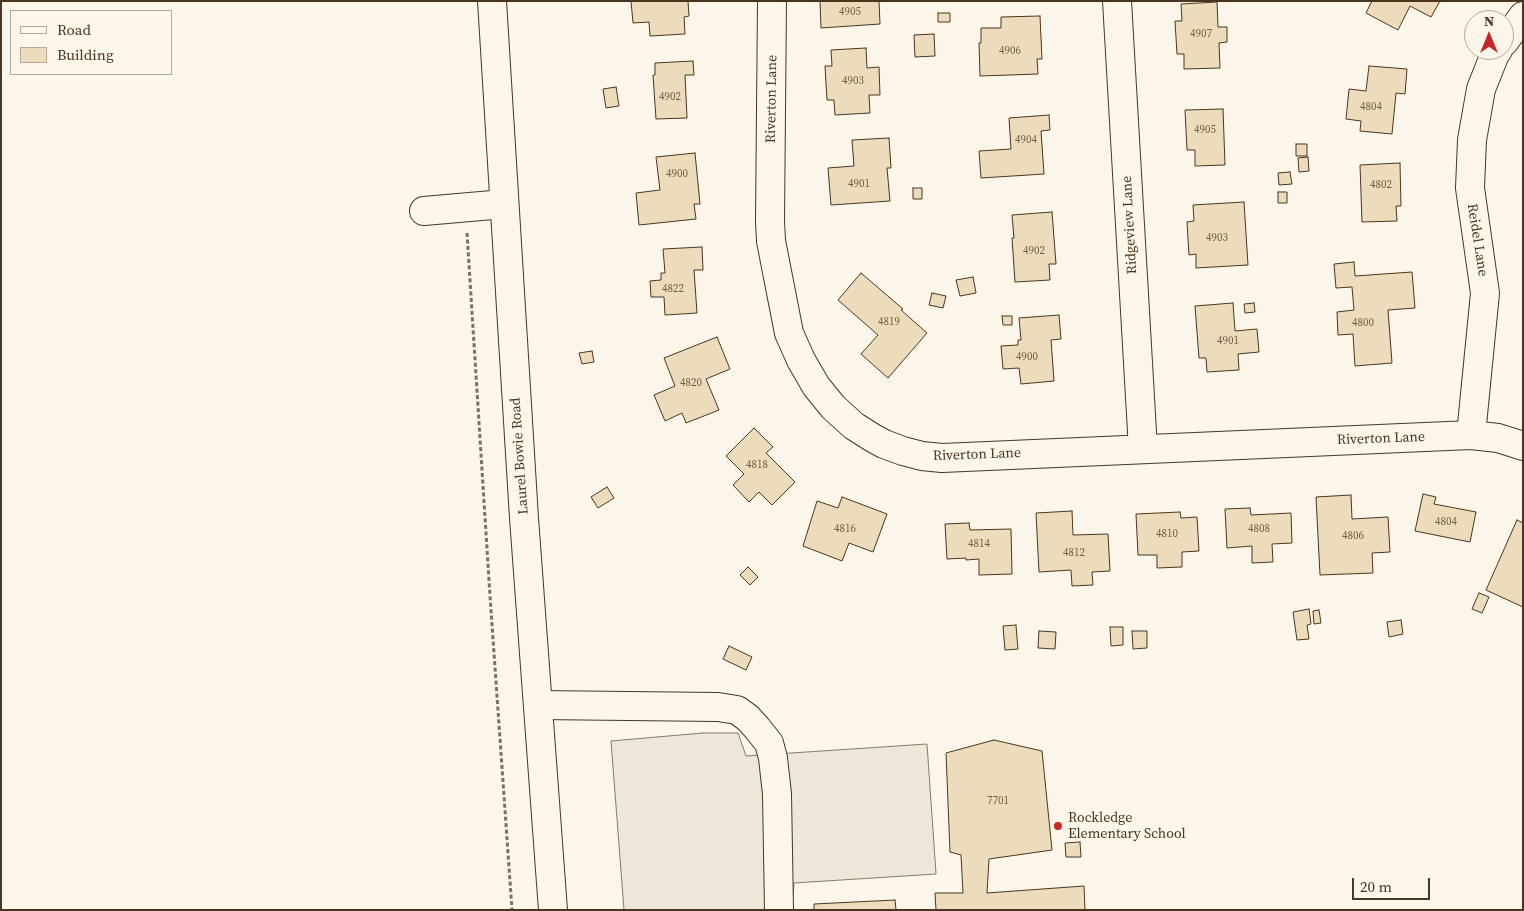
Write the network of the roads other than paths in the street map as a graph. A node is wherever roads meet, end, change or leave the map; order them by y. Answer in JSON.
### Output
{"nodes":[{"id":1,"x":492,"y":1,"type":"edge"},
{"id":2,"x":772,"y":1,"type":"edge"},
{"id":3,"x":1117,"y":1,"type":"edge"},
{"id":4,"x":1523,"y":16,"type":"edge"},
{"id":5,"x":1514,"y":28,"type":"edge"},
{"id":6,"x":1493,"y":60,"type":"edge"},
{"id":7,"x":504,"y":204,"type":"junction"},
{"id":8,"x":424,"y":211,"type":"dead end"},
{"id":9,"x":1471,"y":435,"type":"junction"},
{"id":10,"x":1523,"y":446,"type":"edge"},
{"id":11,"x":1143,"y":449,"type":"junction"},
{"id":12,"x":538,"y":705,"type":"junction"},
{"id":13,"x":553,"y":910,"type":"edge"},
{"id":14,"x":779,"y":910,"type":"edge"}],
"edges":[{"from":1,"to":7,"type":"street","name":"Laurel Bowie Road"},
{"from":2,"to":11,"type":"street","name":"Riverton Lane"},
{"from":3,"to":11,"type":"street","name":"Ridgeview Lane"},
{"from":4,"to":5,"type":"street"},
{"from":6,"to":9,"type":"street","name":"Reidel Lane"},
{"from":7,"to":8,"type":"street"},
{"from":7,"to":12,"type":"street","name":"Laurel Bowie Road"},
{"from":9,"to":10,"type":"street","name":"Riverton Lane"},
{"from":9,"to":11,"type":"street","name":"Riverton Lane"},
{"from":12,"to":13,"type":"street","name":"Laurel Bowie Road"},
{"from":12,"to":14,"type":"street"}]}
